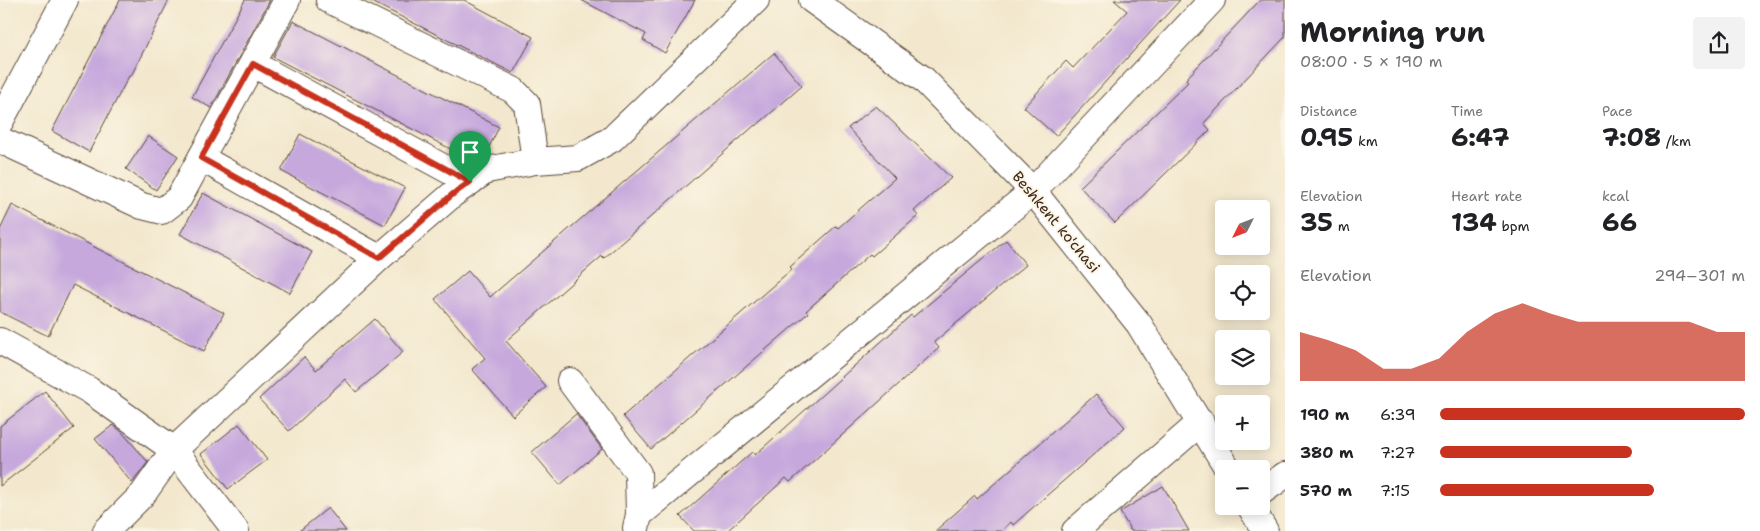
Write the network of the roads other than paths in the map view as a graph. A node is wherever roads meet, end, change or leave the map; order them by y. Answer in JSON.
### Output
{"nodes":[{"id":1,"x":65,"y":0,"type":"edge"},
{"id":2,"x":287,"y":0,"type":"edge"},
{"id":3,"x":329,"y":0,"type":"edge"},
{"id":4,"x":756,"y":0,"type":"edge"},
{"id":5,"x":812,"y":0,"type":"edge"},
{"id":6,"x":1212,"y":0,"type":"edge"},
{"id":7,"x":253,"y":64,"type":"junction"},
{"id":8,"x":0,"y":122,"type":"edge"},
{"id":9,"x":0,"y":140,"type":"edge"},
{"id":10,"x":201,"y":158,"type":"junction"},
{"id":11,"x":535,"y":161,"type":"junction"},
{"id":12,"x":470,"y":182,"type":"junction"},
{"id":13,"x":1034,"y":191,"type":"junction"},
{"id":14,"x":379,"y":258,"type":"junction"},
{"id":15,"x":0,"y":341,"type":"edge"},
{"id":16,"x":570,"y":381,"type":"dead end"},
{"id":17,"x":1200,"y":422,"type":"junction"},
{"id":18,"x":174,"y":450,"type":"junction"},
{"id":19,"x":1223,"y":460,"type":"edge"},
{"id":20,"x":1285,"y":475,"type":"edge"},
{"id":21,"x":1270,"y":486,"type":"edge"},
{"id":22,"x":1255,"y":515,"type":"edge"},
{"id":23,"x":637,"y":523,"type":"edge"},
{"id":24,"x":106,"y":531,"type":"edge"},
{"id":25,"x":236,"y":531,"type":"edge"},
{"id":26,"x":1075,"y":531,"type":"edge"},
{"id":27,"x":1265,"y":531,"type":"edge"}],
"edges":[{"from":1,"to":8,"type":"street"},
{"from":2,"to":7,"type":"street"},
{"from":3,"to":11,"type":"street"},
{"from":4,"to":11,"type":"street"},
{"from":5,"to":13,"type":"street","name":"Beshkent ko'chasi"},
{"from":6,"to":13,"type":"street"},
{"from":7,"to":10,"type":"street"},
{"from":7,"to":12,"type":"street"},
{"from":9,"to":10,"type":"street"},
{"from":10,"to":14,"type":"street"},
{"from":11,"to":12,"type":"street"},
{"from":12,"to":14,"type":"street"},
{"from":13,"to":17,"type":"street","name":"Beshkent ko'chasi"},
{"from":13,"to":23,"type":"street"},
{"from":14,"to":18,"type":"street"},
{"from":15,"to":18,"type":"street"},
{"from":16,"to":23,"type":"street"},
{"from":17,"to":19,"type":"street","name":"Beshkent ko'chasi"},
{"from":17,"to":26,"type":"street"},
{"from":18,"to":24,"type":"street"},
{"from":18,"to":25,"type":"street"},
{"from":20,"to":21,"type":"street"},
{"from":22,"to":27,"type":"street"}]}
